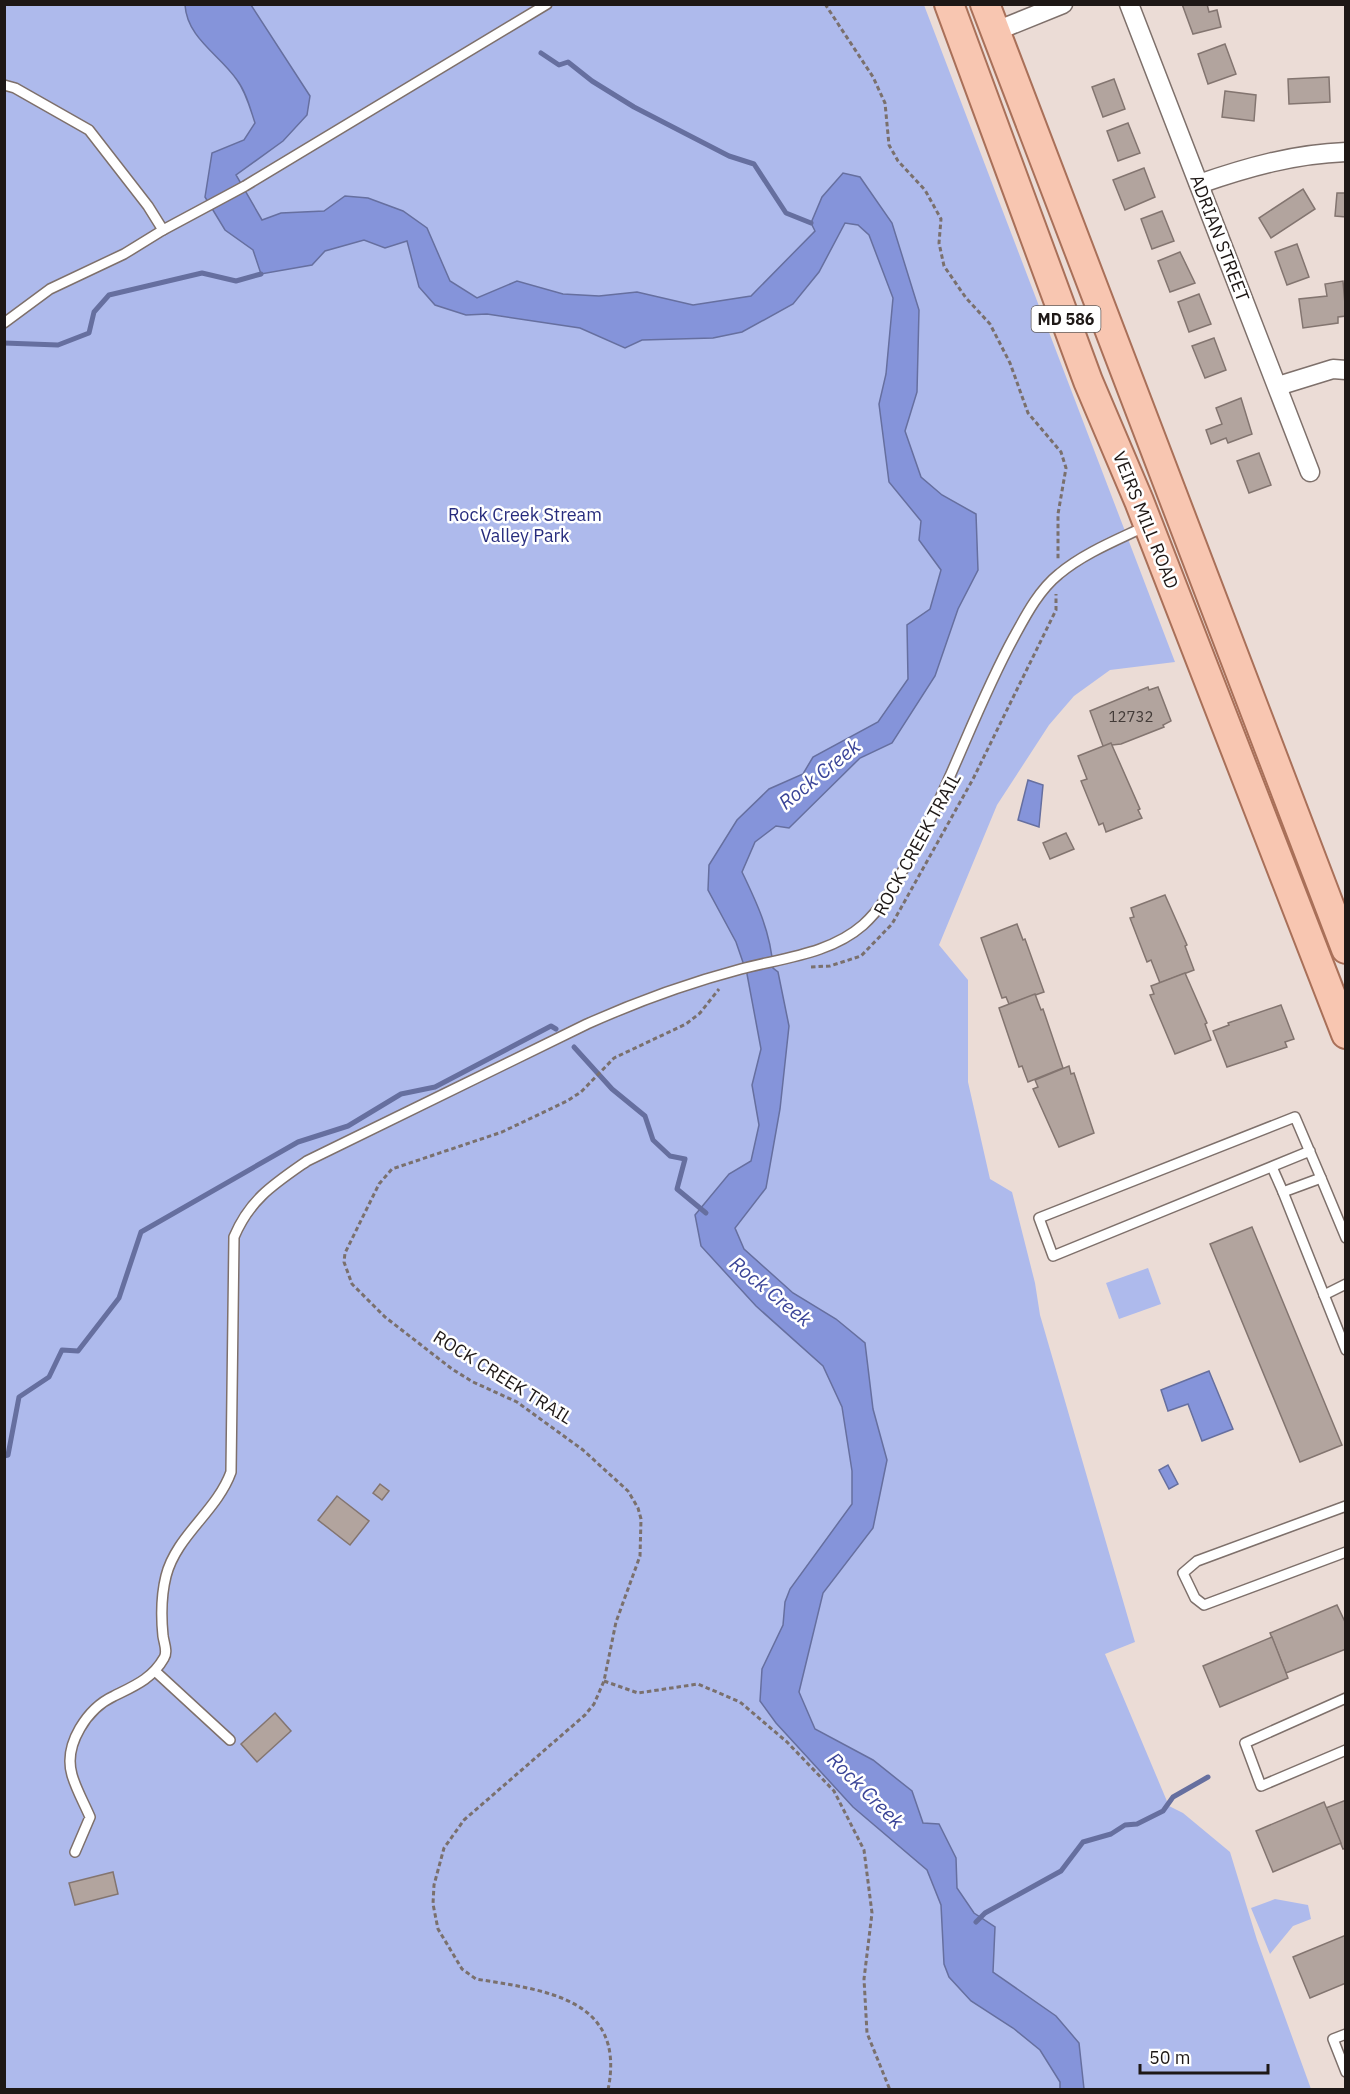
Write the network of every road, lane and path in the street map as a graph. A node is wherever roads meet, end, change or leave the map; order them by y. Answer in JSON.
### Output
{"nodes":[{"id":1,"x":547,"y":4,"type":"edge"},
{"id":2,"x":825,"y":4,"type":"edge"},
{"id":3,"x":949,"y":4,"type":"edge"},
{"id":4,"x":986,"y":4,"type":"edge"},
{"id":5,"x":1063,"y":4,"type":"edge"},
{"id":6,"x":1129,"y":4,"type":"edge"},
{"id":7,"x":996,"y":31,"type":"junction"},
{"id":8,"x":4,"y":85,"type":"edge"},
{"id":9,"x":1031,"y":123,"type":"junction"},
{"id":10,"x":998,"y":134,"type":"junction"},
{"id":11,"x":1346,"y":152,"type":"edge"},
{"id":12,"x":1199,"y":184,"type":"junction"},
{"id":13,"x":163,"y":230,"type":"junction"},
{"id":14,"x":4,"y":323,"type":"edge"},
{"id":15,"x":1346,"y":370,"type":"edge"},
{"id":16,"x":1278,"y":386,"type":"junction"},
{"id":17,"x":1310,"y":472,"type":"dead end"},
{"id":18,"x":1170,"y":489,"type":"junction"},
{"id":19,"x":1144,"y":513,"type":"junction"},
{"id":20,"x":1058,"y":575,"type":"junction"},
{"id":21,"x":1346,"y":949,"type":"edge"},
{"id":22,"x":778,"y":961,"type":"junction"},
{"id":23,"x":730,"y":972,"type":"junction"},
{"id":24,"x":1346,"y":1034,"type":"edge"},
{"id":25,"x":1310,"y":1151,"type":"junction"},
{"id":26,"x":1272,"y":1167,"type":"junction"},
{"id":27,"x":1321,"y":1178,"type":"junction"},
{"id":28,"x":1283,"y":1192,"type":"junction"},
{"id":29,"x":1346,"y":1238,"type":"edge"},
{"id":30,"x":1346,"y":1284,"type":"edge"},
{"id":31,"x":1324,"y":1295,"type":"junction"},
{"id":32,"x":1346,"y":1350,"type":"edge"},
{"id":33,"x":1346,"y":1506,"type":"edge"},
{"id":34,"x":1346,"y":1552,"type":"edge"},
{"id":35,"x":155,"y":1671,"type":"junction"},
{"id":36,"x":604,"y":1681,"type":"junction"},
{"id":37,"x":1346,"y":1698,"type":"edge"},
{"id":38,"x":230,"y":1740,"type":"dead end"},
{"id":39,"x":1346,"y":1750,"type":"edge"},
{"id":40,"x":75,"y":1852,"type":"dead end"},
{"id":41,"x":1346,"y":2034,"type":"edge"},
{"id":42,"x":1346,"y":2072,"type":"edge"},
{"id":43,"x":608,"y":2090,"type":"edge"},
{"id":44,"x":890,"y":2090,"type":"edge"}],
"edges":[{"from":1,"to":13,"type":"lane"},
{"from":2,"to":20,"type":"path","name":"ROCK CREEK TRAIL"},
{"from":3,"to":10,"type":"main road","name":"VEIRS MILL ROAD","number":"MD 586"},
{"from":4,"to":7,"type":"main road","name":"VEIRS MILL ROAD","number":"MD 586"},
{"from":5,"to":7,"type":"street"},
{"from":6,"to":12,"type":"street","name":"ADRIAN STREET"},
{"from":7,"to":9,"type":"main road","name":"VEIRS MILL ROAD","number":"MD 586"},
{"from":8,"to":13,"type":"lane"},
{"from":9,"to":10,"type":"main road"},
{"from":9,"to":18,"type":"main road","name":"VEIRS MILL ROAD","number":"MD 586"},
{"from":10,"to":19,"type":"main road","name":"VEIRS MILL ROAD","number":"MD 586"},
{"from":11,"to":12,"type":"street"},
{"from":12,"to":16,"type":"street","name":"ADRIAN STREET"},
{"from":13,"to":14,"type":"lane"},
{"from":15,"to":16,"type":"street"},
{"from":16,"to":17,"type":"street","name":"ADRIAN STREET"},
{"from":18,"to":19,"type":"main road"},
{"from":18,"to":21,"type":"main road","name":"VEIRS MILL ROAD","number":"MD 586"},
{"from":19,"to":20,"type":"lane"},
{"from":19,"to":24,"type":"main road","name":"VEIRS MILL ROAD","number":"MD 586"},
{"from":20,"to":22,"type":"lane"},
{"from":20,"to":22,"type":"path","name":"ROCK CREEK TRAIL"},
{"from":22,"to":23,"type":"lane"},
{"from":23,"to":35,"type":"lane"},
{"from":23,"to":36,"type":"path","name":"ROCK CREEK TRAIL"},
{"from":25,"to":26,"type":"lane"},
{"from":25,"to":26,"type":"lane"},
{"from":25,"to":27,"type":"lane"},
{"from":26,"to":28,"type":"lane"},
{"from":27,"to":28,"type":"lane"},
{"from":27,"to":29,"type":"lane"},
{"from":28,"to":31,"type":"lane"},
{"from":30,"to":31,"type":"lane"},
{"from":31,"to":32,"type":"lane"},
{"from":33,"to":34,"type":"lane"},
{"from":35,"to":38,"type":"lane"},
{"from":35,"to":40,"type":"lane"},
{"from":36,"to":43,"type":"path","name":"ROCK CREEK TRAIL"},
{"from":36,"to":44,"type":"path"},
{"from":37,"to":39,"type":"lane"},
{"from":41,"to":42,"type":"lane"}]}
